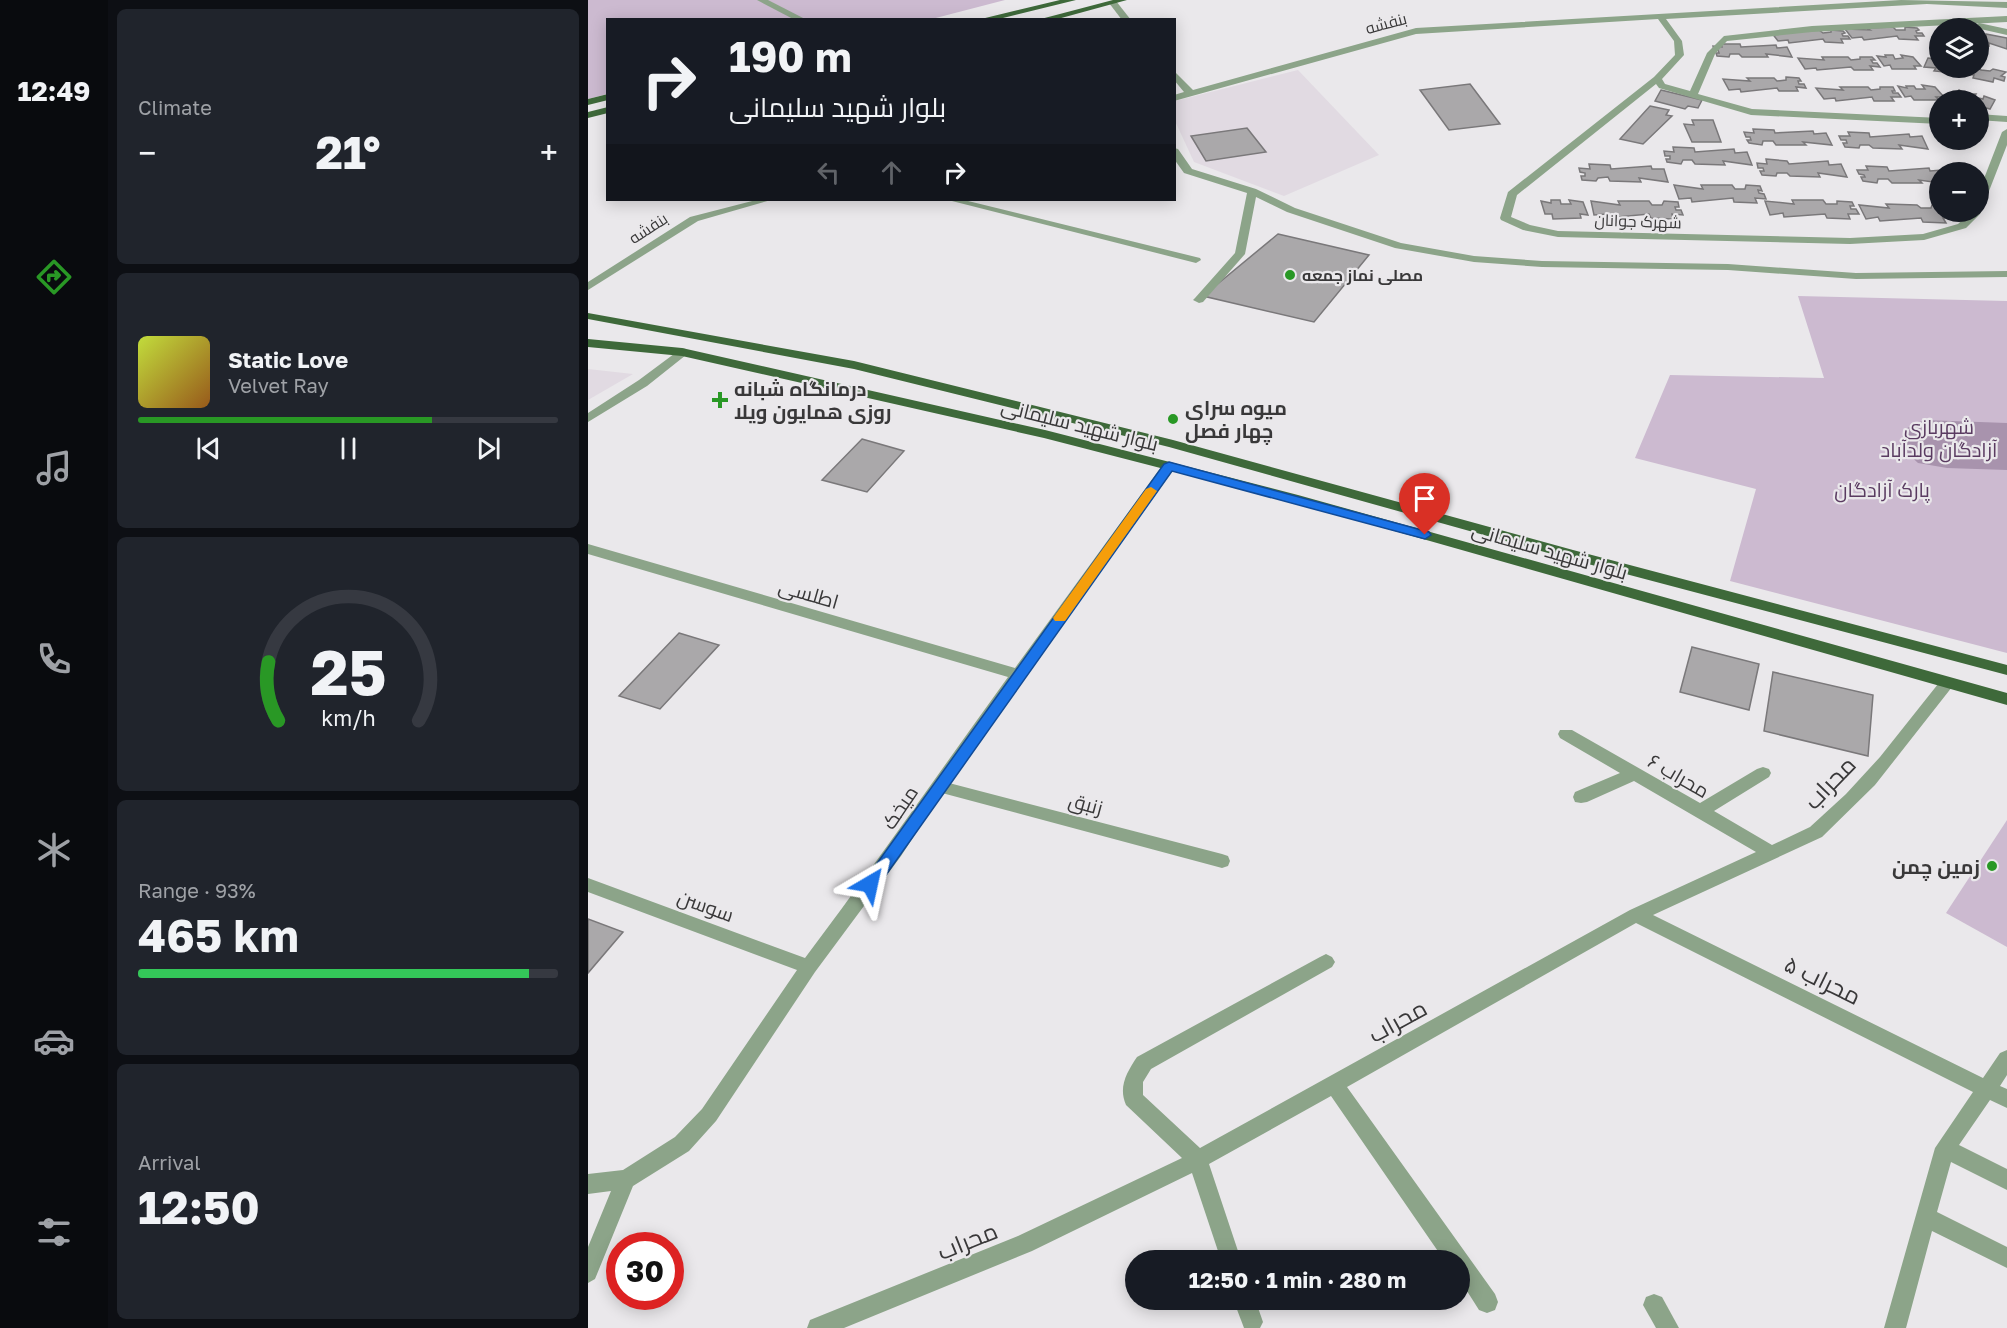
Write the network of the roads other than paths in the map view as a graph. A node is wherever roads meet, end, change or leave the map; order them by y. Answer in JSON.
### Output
{"nodes":[{"id":1,"x":761,"y":0,"type":"edge"},
{"id":2,"x":1072,"y":0,"type":"edge"},
{"id":3,"x":1123,"y":0,"type":"edge"},
{"id":4,"x":1113,"y":3,"type":"junction"},
{"id":5,"x":2007,"y":5,"type":"edge"},
{"id":6,"x":1660,"y":16,"type":"junction"},
{"id":7,"x":799,"y":18,"type":"edge"},
{"id":8,"x":990,"y":18,"type":"edge"},
{"id":9,"x":1049,"y":18,"type":"edge"},
{"id":10,"x":1125,"y":18,"type":"edge"},
{"id":11,"x":2007,"y":19,"type":"edge"},
{"id":12,"x":1989,"y":20,"type":"edge"},
{"id":13,"x":1929,"y":24,"type":"edge"},
{"id":14,"x":1989,"y":28,"type":"edge"},
{"id":15,"x":2007,"y":32,"type":"edge"},
{"id":16,"x":1176,"y":76,"type":"edge"},
{"id":17,"x":1657,"y":79,"type":"junction"},
{"id":18,"x":1191,"y":94,"type":"junction"},
{"id":19,"x":1693,"y":94,"type":"junction"},
{"id":20,"x":606,"y":98,"type":"edge"},
{"id":21,"x":1176,"y":98,"type":"edge"},
{"id":22,"x":588,"y":102,"type":"edge"},
{"id":23,"x":606,"y":110,"type":"edge"},
{"id":24,"x":1820,"y":112,"type":"junction"},
{"id":25,"x":1929,"y":113,"type":"edge"},
{"id":26,"x":588,"y":115,"type":"edge"},
{"id":27,"x":1989,"y":118,"type":"edge"},
{"id":28,"x":2007,"y":119,"type":"edge"},
{"id":29,"x":1929,"y":120,"type":"edge"},
{"id":30,"x":1989,"y":125,"type":"edge"},
{"id":31,"x":2007,"y":126,"type":"edge"},
{"id":32,"x":2007,"y":132,"type":"edge"},
{"id":33,"x":1176,"y":154,"type":"edge"},
{"id":34,"x":1989,"y":179,"type":"edge"},
{"id":35,"x":1252,"y":191,"type":"junction"},
{"id":36,"x":756,"y":201,"type":"edge"},
{"id":37,"x":957,"y":201,"type":"edge"},
{"id":38,"x":726,"y":204,"type":"edge"},
{"id":39,"x":1966,"y":222,"type":"edge"},
{"id":40,"x":1196,"y":260,"type":"dead end"},
{"id":41,"x":2007,"y":274,"type":"edge"},
{"id":42,"x":588,"y":287,"type":"edge"},
{"id":43,"x":1199,"y":300,"type":"dead end"},
{"id":44,"x":588,"y":316,"type":"edge"},
{"id":45,"x":588,"y":343,"type":"edge"},
{"id":46,"x":682,"y":352,"type":"junction"},
{"id":47,"x":588,"y":418,"type":"edge"},
{"id":48,"x":1169,"y":466,"type":"junction"},
{"id":49,"x":588,"y":549,"type":"edge"},
{"id":50,"x":2007,"y":669,"type":"edge"},
{"id":51,"x":1019,"y":675,"type":"junction"},
{"id":52,"x":1947,"y":683,"type":"junction"},
{"id":53,"x":2007,"y":699,"type":"edge"},
{"id":54,"x":1566,"y":734,"type":"dead end"},
{"id":55,"x":1763,"y":772,"type":"dead end"},
{"id":56,"x":1634,"y":774,"type":"junction"},
{"id":57,"x":938,"y":786,"type":"junction"},
{"id":58,"x":1581,"y":797,"type":"dead end"},
{"id":59,"x":1699,"y":812,"type":"junction"},
{"id":60,"x":1770,"y":852,"type":"junction"},
{"id":61,"x":1222,"y":861,"type":"dead end"},
{"id":62,"x":588,"y":885,"type":"edge"},
{"id":63,"x":1636,"y":915,"type":"junction"},
{"id":64,"x":1326,"y":962,"type":"dead end"},
{"id":65,"x":809,"y":967,"type":"junction"},
{"id":66,"x":2007,"y":1059,"type":"edge"},
{"id":67,"x":1334,"y":1085,"type":"junction"},
{"id":68,"x":1987,"y":1088,"type":"junction"},
{"id":69,"x":2007,"y":1099,"type":"edge"},
{"id":70,"x":1945,"y":1148,"type":"junction"},
{"id":71,"x":1198,"y":1161,"type":"junction"},
{"id":72,"x":626,"y":1179,"type":"junction"},
{"id":73,"x":2007,"y":1180,"type":"edge"},
{"id":74,"x":588,"y":1184,"type":"edge"},
{"id":75,"x":1926,"y":1217,"type":"junction"},
{"id":76,"x":1228,"y":1250,"type":"edge"},
{"id":77,"x":1450,"y":1250,"type":"edge"},
{"id":78,"x":2007,"y":1258,"type":"edge"},
{"id":79,"x":588,"y":1272,"type":"edge"},
{"id":80,"x":1470,"y":1279,"type":"edge"},
{"id":81,"x":1487,"y":1302,"type":"dead end"},
{"id":82,"x":1654,"y":1305,"type":"dead end"},
{"id":83,"x":1248,"y":1310,"type":"edge"},
{"id":84,"x":1252,"y":1322,"type":"dead end"},
{"id":85,"x":1897,"y":1326,"type":"edge"},
{"id":86,"x":818,"y":1328,"type":"edge"},
{"id":87,"x":1668,"y":1328,"type":"edge"}],
"edges":[{"from":1,"to":7,"type":"street"},
{"from":2,"to":8,"type":"main road"},
{"from":3,"to":4,"type":"main road"},
{"from":4,"to":9,"type":"main road"},
{"from":4,"to":10,"type":"street"},
{"from":5,"to":6,"type":"street","name":"بنفشه"},
{"from":6,"to":17,"type":"street","name":"شهرک جوانان"},
{"from":6,"to":18,"type":"street","name":"بنفشه"},
{"from":11,"to":12,"type":"street"},
{"from":13,"to":19,"type":"street"},
{"from":14,"to":15,"type":"street"},
{"from":16,"to":18,"type":"street"},
{"from":17,"to":19,"type":"street"},
{"from":17,"to":39,"type":"street","name":"شهرک جوانان"},
{"from":18,"to":21,"type":"street","name":"بنفشه"},
{"from":19,"to":24,"type":"street"},
{"from":20,"to":22,"type":"main road"},
{"from":23,"to":26,"type":"main road"},
{"from":24,"to":25,"type":"street"},
{"from":24,"to":29,"type":"street"},
{"from":27,"to":28,"type":"street"},
{"from":30,"to":31,"type":"street"},
{"from":32,"to":34,"type":"street","name":"شهرک جوانان"},
{"from":33,"to":35,"type":"street"},
{"from":35,"to":41,"type":"street"},
{"from":35,"to":43,"type":"street"},
{"from":36,"to":38,"type":"street","name":"بنفشه"},
{"from":37,"to":40,"type":"street"},
{"from":38,"to":42,"type":"street","name":"بنفشه"},
{"from":44,"to":50,"type":"main road","name":"بلوار شهید سلیمانی"},
{"from":45,"to":46,"type":"main road","name":"بلوار شهید سلیمانی"},
{"from":46,"to":47,"type":"street"},
{"from":46,"to":48,"type":"main road","name":"بلوار شهید سلیمانی"},
{"from":48,"to":51,"type":"street","name":"میخک"},
{"from":48,"to":52,"type":"main road","name":"بلوار شهید سلیمانی"},
{"from":49,"to":51,"type":"street","name":"اطلسی"},
{"from":51,"to":57,"type":"street","name":"میخک"},
{"from":52,"to":53,"type":"main road","name":"بلوار شهید سلیمانی"},
{"from":52,"to":60,"type":"street","name":"محراب"},
{"from":54,"to":56,"type":"street","name":"محراب ۶"},
{"from":55,"to":59,"type":"street"},
{"from":56,"to":58,"type":"street"},
{"from":56,"to":59,"type":"street","name":"محراب ۶"},
{"from":57,"to":61,"type":"street","name":"زنبق"},
{"from":57,"to":65,"type":"street","name":"میخک"},
{"from":59,"to":60,"type":"street","name":"محراب ۶"},
{"from":60,"to":63,"type":"street","name":"محراب"},
{"from":62,"to":65,"type":"street","name":"سوسن"},
{"from":63,"to":67,"type":"street","name":"محراب"},
{"from":63,"to":68,"type":"street","name":"محراب ۵"},
{"from":64,"to":71,"type":"street"},
{"from":65,"to":72,"type":"street","name":"میخک"},
{"from":66,"to":68,"type":"street"},
{"from":67,"to":71,"type":"street","name":"محراب"},
{"from":67,"to":77,"type":"street"},
{"from":68,"to":69,"type":"street","name":"محراب ۵"},
{"from":68,"to":70,"type":"street"},
{"from":70,"to":73,"type":"street"},
{"from":70,"to":75,"type":"street"},
{"from":71,"to":76,"type":"street"},
{"from":71,"to":86,"type":"street","name":"محراب"},
{"from":72,"to":74,"type":"street","name":"میخک"},
{"from":72,"to":79,"type":"street"},
{"from":75,"to":78,"type":"street"},
{"from":75,"to":85,"type":"street"},
{"from":80,"to":81,"type":"street"},
{"from":82,"to":87,"type":"street"},
{"from":83,"to":84,"type":"street"}]}
